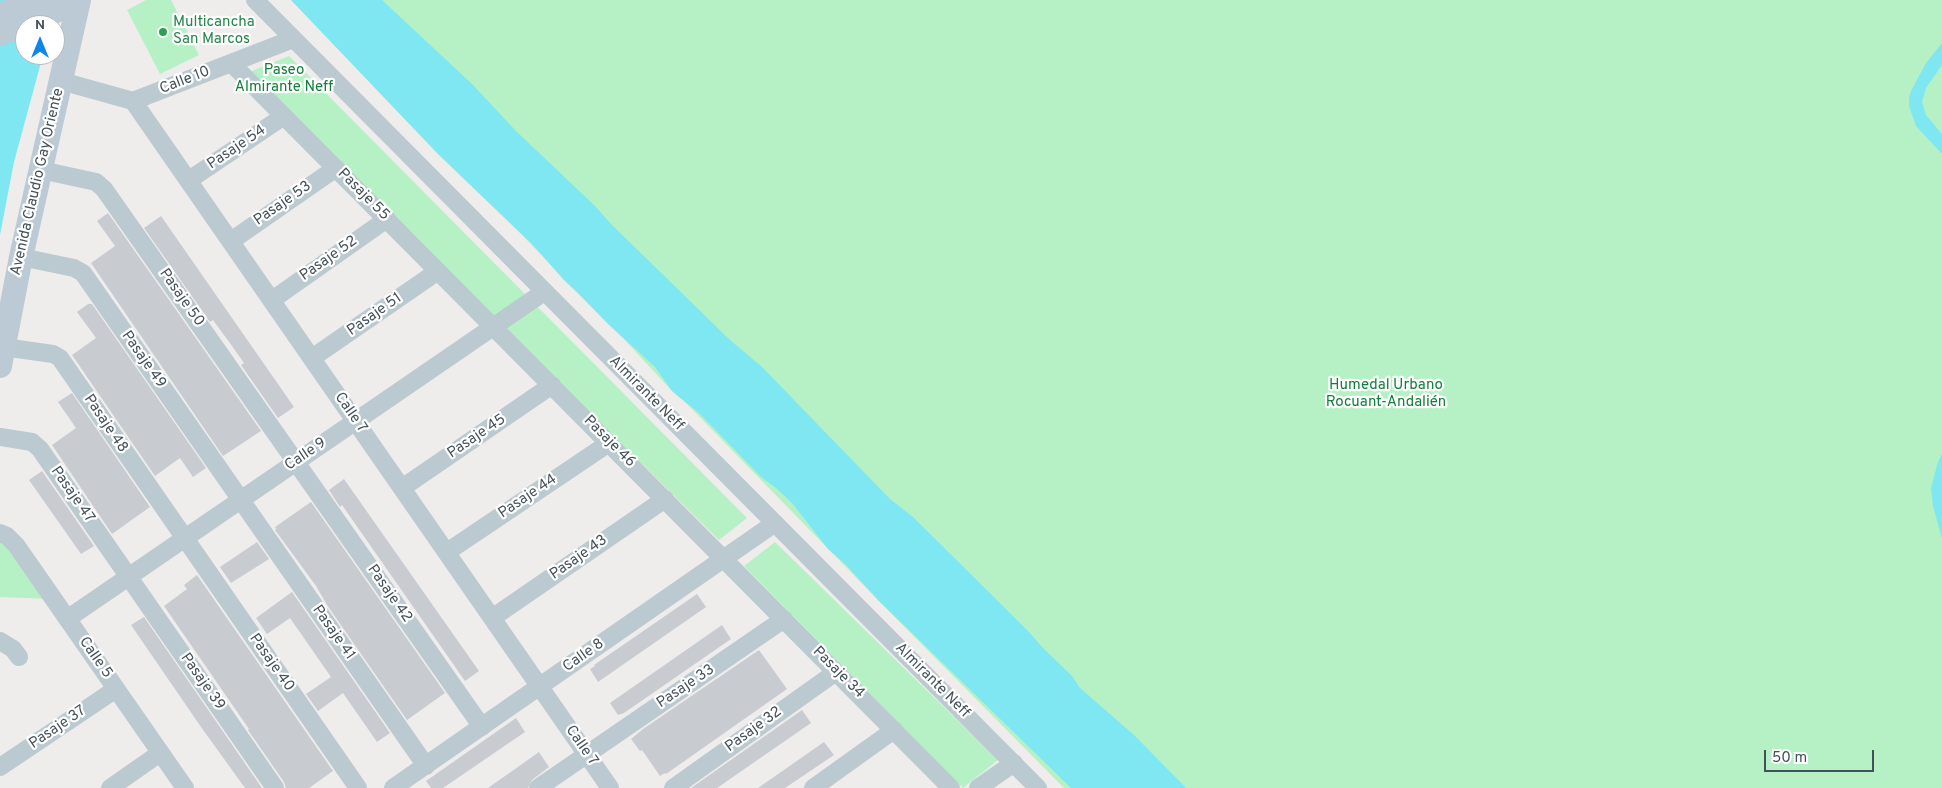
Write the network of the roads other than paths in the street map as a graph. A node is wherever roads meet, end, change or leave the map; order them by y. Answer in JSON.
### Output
{"nodes":[{"id":1,"x":255,"y":0,"type":"edge"},
{"id":2,"x":67,"y":3,"type":"edge"},
{"id":3,"x":0,"y":15,"type":"edge"},
{"id":4,"x":0,"y":34,"type":"edge"},
{"id":5,"x":293,"y":39,"type":"junction"},
{"id":6,"x":232,"y":64,"type":"junction"},
{"id":7,"x":61,"y":81,"type":"junction"},
{"id":8,"x":134,"y":101,"type":"junction"},
{"id":9,"x":284,"y":116,"type":"junction"},
{"id":10,"x":336,"y":168,"type":"junction"},
{"id":11,"x":41,"y":170,"type":"junction"},
{"id":12,"x":189,"y":180,"type":"junction"},
{"id":13,"x":387,"y":219,"type":"junction"},
{"id":14,"x":231,"y":241,"type":"junction"},
{"id":15,"x":20,"y":257,"type":"junction"},
{"id":16,"x":438,"y":271,"type":"junction"},
{"id":17,"x":544,"y":292,"type":"junction"},
{"id":18,"x":272,"y":300,"type":"junction"},
{"id":19,"x":494,"y":326,"type":"junction"},
{"id":20,"x":2,"y":356,"type":"edge"},
{"id":21,"x":312,"y":358,"type":"junction"},
{"id":22,"x":552,"y":385,"type":"junction"},
{"id":23,"x":356,"y":421,"type":"junction"},
{"id":24,"x":0,"y":437,"type":"edge"},
{"id":25,"x":609,"y":442,"type":"junction"},
{"id":26,"x":296,"y":462,"type":"junction"},
{"id":27,"x":402,"y":488,"type":"junction"},
{"id":28,"x":665,"y":499,"type":"junction"},
{"id":29,"x":240,"y":500,"type":"junction"},
{"id":30,"x":775,"y":523,"type":"junction"},
{"id":31,"x":0,"y":534,"type":"edge"},
{"id":32,"x":184,"y":539,"type":"junction"},
{"id":33,"x":447,"y":552,"type":"junction"},
{"id":34,"x":724,"y":559,"type":"junction"},
{"id":35,"x":128,"y":577,"type":"junction"},
{"id":36,"x":67,"y":618,"type":"junction"},
{"id":37,"x":492,"y":618,"type":"junction"},
{"id":38,"x":784,"y":619,"type":"junction"},
{"id":39,"x":0,"y":641,"type":"edge"},
{"id":40,"x":19,"y":657,"type":"dead end"},
{"id":41,"x":836,"y":672,"type":"junction"},
{"id":42,"x":540,"y":686,"type":"junction"},
{"id":43,"x":116,"y":689,"type":"junction"},
{"id":44,"x":482,"y":726,"type":"junction"},
{"id":45,"x":894,"y":730,"type":"junction"},
{"id":46,"x":160,"y":753,"type":"junction"},
{"id":47,"x":587,"y":754,"type":"junction"},
{"id":48,"x":1014,"y":764,"type":"junction"},
{"id":49,"x":426,"y":766,"type":"junction"},
{"id":50,"x":0,"y":767,"type":"edge"},
{"id":51,"x":110,"y":788,"type":"edge"},
{"id":52,"x":185,"y":788,"type":"edge"},
{"id":53,"x":275,"y":788,"type":"edge"},
{"id":54,"x":358,"y":788,"type":"edge"},
{"id":55,"x":393,"y":788,"type":"edge"},
{"id":56,"x":538,"y":788,"type":"edge"},
{"id":57,"x":610,"y":788,"type":"edge"},
{"id":58,"x":673,"y":788,"type":"edge"},
{"id":59,"x":813,"y":788,"type":"edge"},
{"id":60,"x":951,"y":788,"type":"edge"},
{"id":61,"x":978,"y":788,"type":"edge"},
{"id":62,"x":1038,"y":788,"type":"edge"}],
"edges":[{"from":1,"to":5,"type":"street","name":"Almirante Neff"},
{"from":2,"to":3,"type":"street"},
{"from":2,"to":4,"type":"street"},
{"from":2,"to":7,"type":"street","name":"Avenida Claudio Gay Oriente"},
{"from":5,"to":6,"type":"street","name":"Calle 10"},
{"from":5,"to":17,"type":"street","name":"Almirante Neff"},
{"from":6,"to":8,"type":"street","name":"Calle 10"},
{"from":6,"to":9,"type":"street","name":"Pasaje 55"},
{"from":7,"to":8,"type":"street"},
{"from":7,"to":11,"type":"street","name":"Avenida Claudio Gay Oriente"},
{"from":8,"to":12,"type":"street","name":"Calle 7"},
{"from":9,"to":10,"type":"street","name":"Pasaje 55"},
{"from":9,"to":12,"type":"street","name":"Pasaje 54"},
{"from":10,"to":13,"type":"street","name":"Pasaje 55"},
{"from":10,"to":14,"type":"street","name":"Pasaje 53"},
{"from":11,"to":15,"type":"street","name":"Avenida Claudio Gay Oriente"},
{"from":11,"to":26,"type":"street","name":"Pasaje 50"},
{"from":12,"to":14,"type":"street","name":"Calle 7"},
{"from":13,"to":16,"type":"street","name":"Pasaje 55"},
{"from":13,"to":18,"type":"street","name":"Pasaje 52"},
{"from":14,"to":18,"type":"street","name":"Calle 7"},
{"from":15,"to":20,"type":"street","name":"Avenida Claudio Gay Oriente"},
{"from":15,"to":29,"type":"street","name":"Pasaje 49"},
{"from":16,"to":19,"type":"street","name":"Pasaje 55"},
{"from":16,"to":21,"type":"street","name":"Pasaje 51"},
{"from":17,"to":19,"type":"street","name":"Calle 9"},
{"from":17,"to":30,"type":"street","name":"Almirante Neff"},
{"from":18,"to":21,"type":"street","name":"Calle 7"},
{"from":19,"to":22,"type":"street","name":"Pasaje 46"},
{"from":19,"to":23,"type":"street","name":"Calle 9"},
{"from":20,"to":32,"type":"street","name":"Pasaje 48"},
{"from":21,"to":23,"type":"street","name":"Calle 7"},
{"from":22,"to":25,"type":"street","name":"Pasaje 46"},
{"from":22,"to":27,"type":"street","name":"Pasaje 45"},
{"from":23,"to":26,"type":"street","name":"Calle 9"},
{"from":23,"to":27,"type":"street","name":"Calle 7"},
{"from":24,"to":35,"type":"street","name":"Pasaje 47"},
{"from":25,"to":28,"type":"street","name":"Pasaje 46"},
{"from":25,"to":33,"type":"street","name":"Pasaje 44"},
{"from":26,"to":29,"type":"street","name":"Calle 9"},
{"from":26,"to":44,"type":"street","name":"Pasaje 42"},
{"from":27,"to":33,"type":"street","name":"Calle 7"},
{"from":28,"to":34,"type":"street","name":"Pasaje 46"},
{"from":28,"to":37,"type":"street","name":"Pasaje 43"},
{"from":29,"to":32,"type":"street","name":"Calle 9"},
{"from":29,"to":49,"type":"street","name":"Pasaje 41"},
{"from":30,"to":34,"type":"street","name":"Calle 8"},
{"from":30,"to":48,"type":"street","name":"Almirante Neff"},
{"from":31,"to":36,"type":"street","name":"Calle 5"},
{"from":32,"to":35,"type":"street","name":"Calle 9"},
{"from":32,"to":54,"type":"street","name":"Pasaje 40"},
{"from":33,"to":37,"type":"street","name":"Calle 7"},
{"from":34,"to":38,"type":"street","name":"Pasaje 34"},
{"from":34,"to":42,"type":"street","name":"Calle 8"},
{"from":35,"to":36,"type":"street","name":"Calle 9"},
{"from":35,"to":53,"type":"street","name":"Pasaje 39"},
{"from":36,"to":43,"type":"street","name":"Calle 5"},
{"from":37,"to":42,"type":"street","name":"Calle 7"},
{"from":38,"to":41,"type":"street","name":"Pasaje 34"},
{"from":38,"to":47,"type":"street","name":"Pasaje 33"},
{"from":39,"to":40,"type":"street"},
{"from":41,"to":45,"type":"street","name":"Pasaje 34"},
{"from":41,"to":58,"type":"street","name":"Pasaje 32"},
{"from":42,"to":44,"type":"street","name":"Calle 8"},
{"from":42,"to":47,"type":"street","name":"Calle 7"},
{"from":43,"to":46,"type":"street","name":"Calle 5"},
{"from":43,"to":50,"type":"street","name":"Pasaje 37"},
{"from":44,"to":49,"type":"street","name":"Calle 8"},
{"from":45,"to":59,"type":"street"},
{"from":45,"to":60,"type":"street","name":"Pasaje 34"},
{"from":46,"to":51,"type":"street"},
{"from":46,"to":52,"type":"street","name":"Calle 5"},
{"from":47,"to":56,"type":"street","name":"Pasaje 33"},
{"from":47,"to":57,"type":"street","name":"Calle 7"},
{"from":48,"to":61,"type":"street"},
{"from":48,"to":62,"type":"street","name":"Almirante Neff"},
{"from":49,"to":55,"type":"street","name":"Calle 8"}]}
